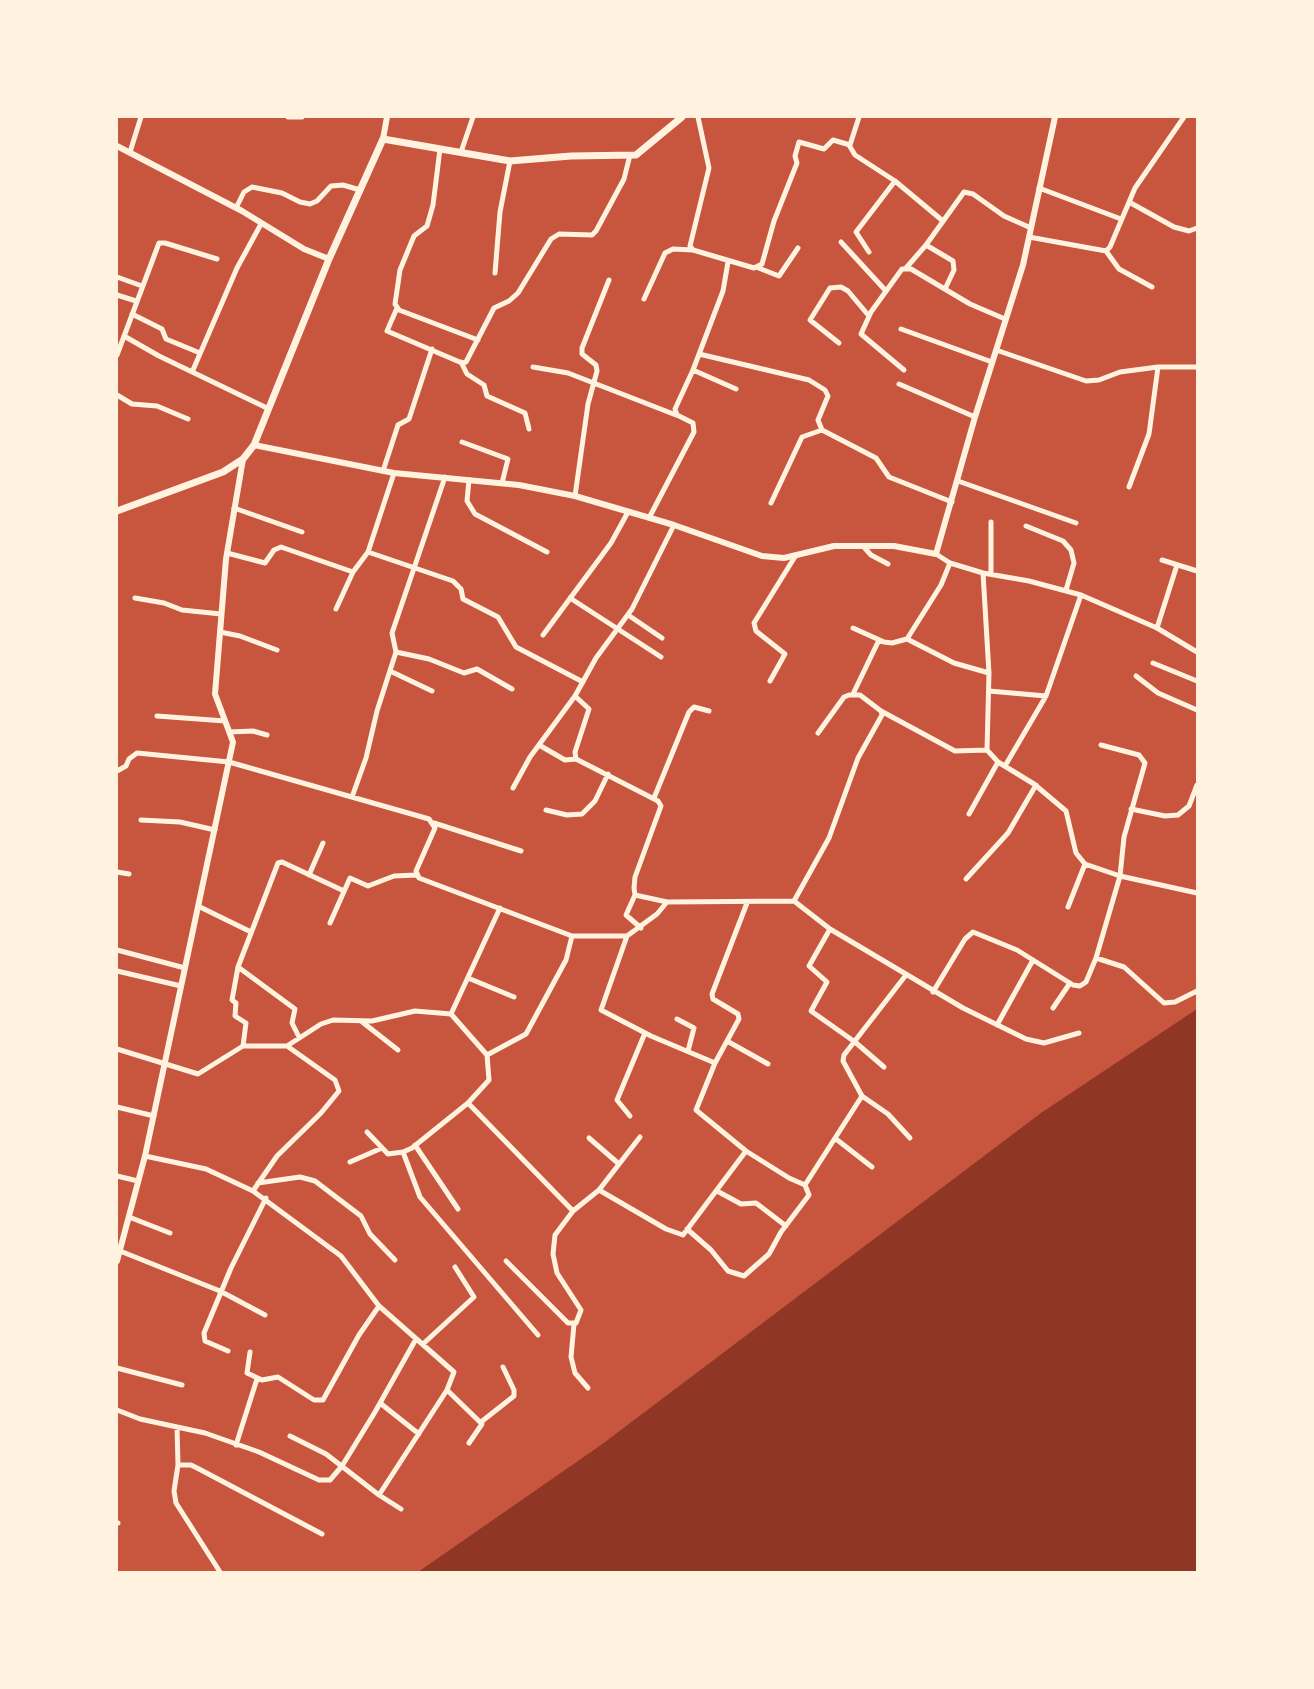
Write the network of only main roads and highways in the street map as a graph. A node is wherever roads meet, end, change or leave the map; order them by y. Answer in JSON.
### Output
{"nodes":[{"id":1,"x":682,"y":117,"type":"edge"},
{"id":2,"x":117,"y":511,"type":"edge"}],
"edges":[{"from":1,"to":2,"type":"main road"}]}
